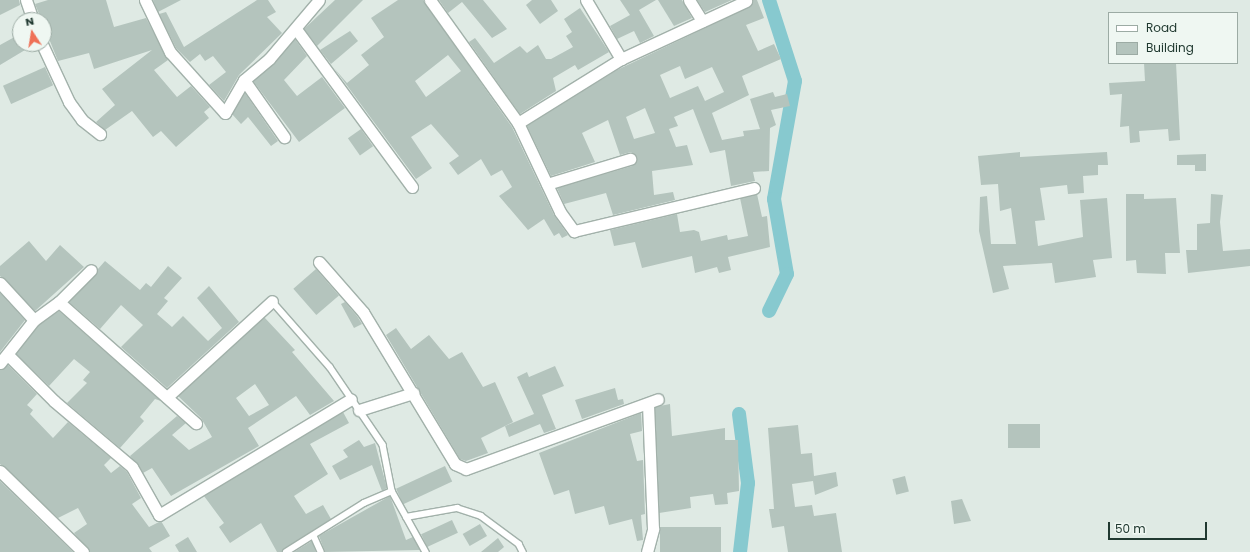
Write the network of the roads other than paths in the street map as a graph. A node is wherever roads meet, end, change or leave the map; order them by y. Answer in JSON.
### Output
{"nodes":[{"id":1,"x":26,"y":0,"type":"edge"},
{"id":2,"x":145,"y":0,"type":"edge"},
{"id":3,"x":319,"y":0,"type":"edge"},
{"id":4,"x":430,"y":0,"type":"edge"},
{"id":5,"x":586,"y":0,"type":"edge"},
{"id":6,"x":689,"y":0,"type":"edge"},
{"id":7,"x":746,"y":1,"type":"dead end"},
{"id":8,"x":30,"y":12,"type":"edge"},
{"id":9,"x":702,"y":21,"type":"junction"},
{"id":10,"x":296,"y":29,"type":"junction"},
{"id":11,"x":46,"y":52,"type":"edge"},
{"id":12,"x":621,"y":59,"type":"junction"},
{"id":13,"x":244,"y":80,"type":"junction"},
{"id":14,"x":518,"y":123,"type":"junction"},
{"id":15,"x":100,"y":134,"type":"dead end"},
{"id":16,"x":284,"y":137,"type":"dead end"},
{"id":17,"x":630,"y":159,"type":"dead end"},
{"id":18,"x":548,"y":184,"type":"junction"},
{"id":19,"x":412,"y":188,"type":"dead end"},
{"id":20,"x":754,"y":188,"type":"dead end"},
{"id":21,"x":319,"y":262,"type":"dead end"},
{"id":22,"x":91,"y":270,"type":"dead end"},
{"id":23,"x":0,"y":282,"type":"edge"},
{"id":24,"x":272,"y":301,"type":"joint"},
{"id":25,"x":60,"y":302,"type":"junction"},
{"id":26,"x":34,"y":320,"type":"junction"},
{"id":27,"x":4,"y":359,"type":"edge"},
{"id":28,"x":413,"y":393,"type":"junction"},
{"id":29,"x":167,"y":397,"type":"junction"},
{"id":30,"x":351,"y":399,"type":"junction"},
{"id":31,"x":359,"y":410,"type":"junction"},
{"id":32,"x":196,"y":423,"type":"dead end"},
{"id":33,"x":0,"y":471,"type":"edge"},
{"id":34,"x":392,"y":491,"type":"junction"},
{"id":35,"x":406,"y":517,"type":"junction"},
{"id":36,"x":314,"y":536,"type":"junction"},
{"id":37,"x":83,"y":552,"type":"edge"},
{"id":38,"x":286,"y":552,"type":"edge"},
{"id":39,"x":321,"y":552,"type":"edge"},
{"id":40,"x":426,"y":552,"type":"edge"},
{"id":41,"x":523,"y":552,"type":"edge"},
{"id":42,"x":647,"y":552,"type":"edge"}],
"edges":[{"from":1,"to":8,"type":"street"},
{"from":2,"to":13,"type":"street"},
{"from":3,"to":10,"type":"street"},
{"from":4,"to":14,"type":"street"},
{"from":5,"to":12,"type":"street"},
{"from":6,"to":9,"type":"street"},
{"from":7,"to":9,"type":"street"},
{"from":9,"to":12,"type":"street"},
{"from":10,"to":13,"type":"street"},
{"from":10,"to":19,"type":"street"},
{"from":11,"to":15,"type":"street"},
{"from":12,"to":14,"type":"street"},
{"from":13,"to":16,"type":"street"},
{"from":14,"to":18,"type":"street"},
{"from":17,"to":18,"type":"street"},
{"from":18,"to":20,"type":"street"},
{"from":21,"to":28,"type":"street"},
{"from":22,"to":25,"type":"street"},
{"from":23,"to":26,"type":"street"},
{"from":24,"to":29,"type":"street"},
{"from":24,"to":30,"type":"lane"},
{"from":25,"to":26,"type":"street"},
{"from":25,"to":29,"type":"street"},
{"from":26,"to":27,"type":"street"},
{"from":27,"to":30,"type":"street"},
{"from":28,"to":31,"type":"street"},
{"from":28,"to":42,"type":"street"},
{"from":29,"to":32,"type":"street"},
{"from":30,"to":31,"type":"lane"},
{"from":31,"to":34,"type":"lane"},
{"from":33,"to":37,"type":"street"},
{"from":34,"to":35,"type":"lane"},
{"from":34,"to":36,"type":"lane"},
{"from":35,"to":40,"type":"lane"},
{"from":35,"to":41,"type":"lane"},
{"from":36,"to":38,"type":"lane"},
{"from":36,"to":39,"type":"lane"}]}
